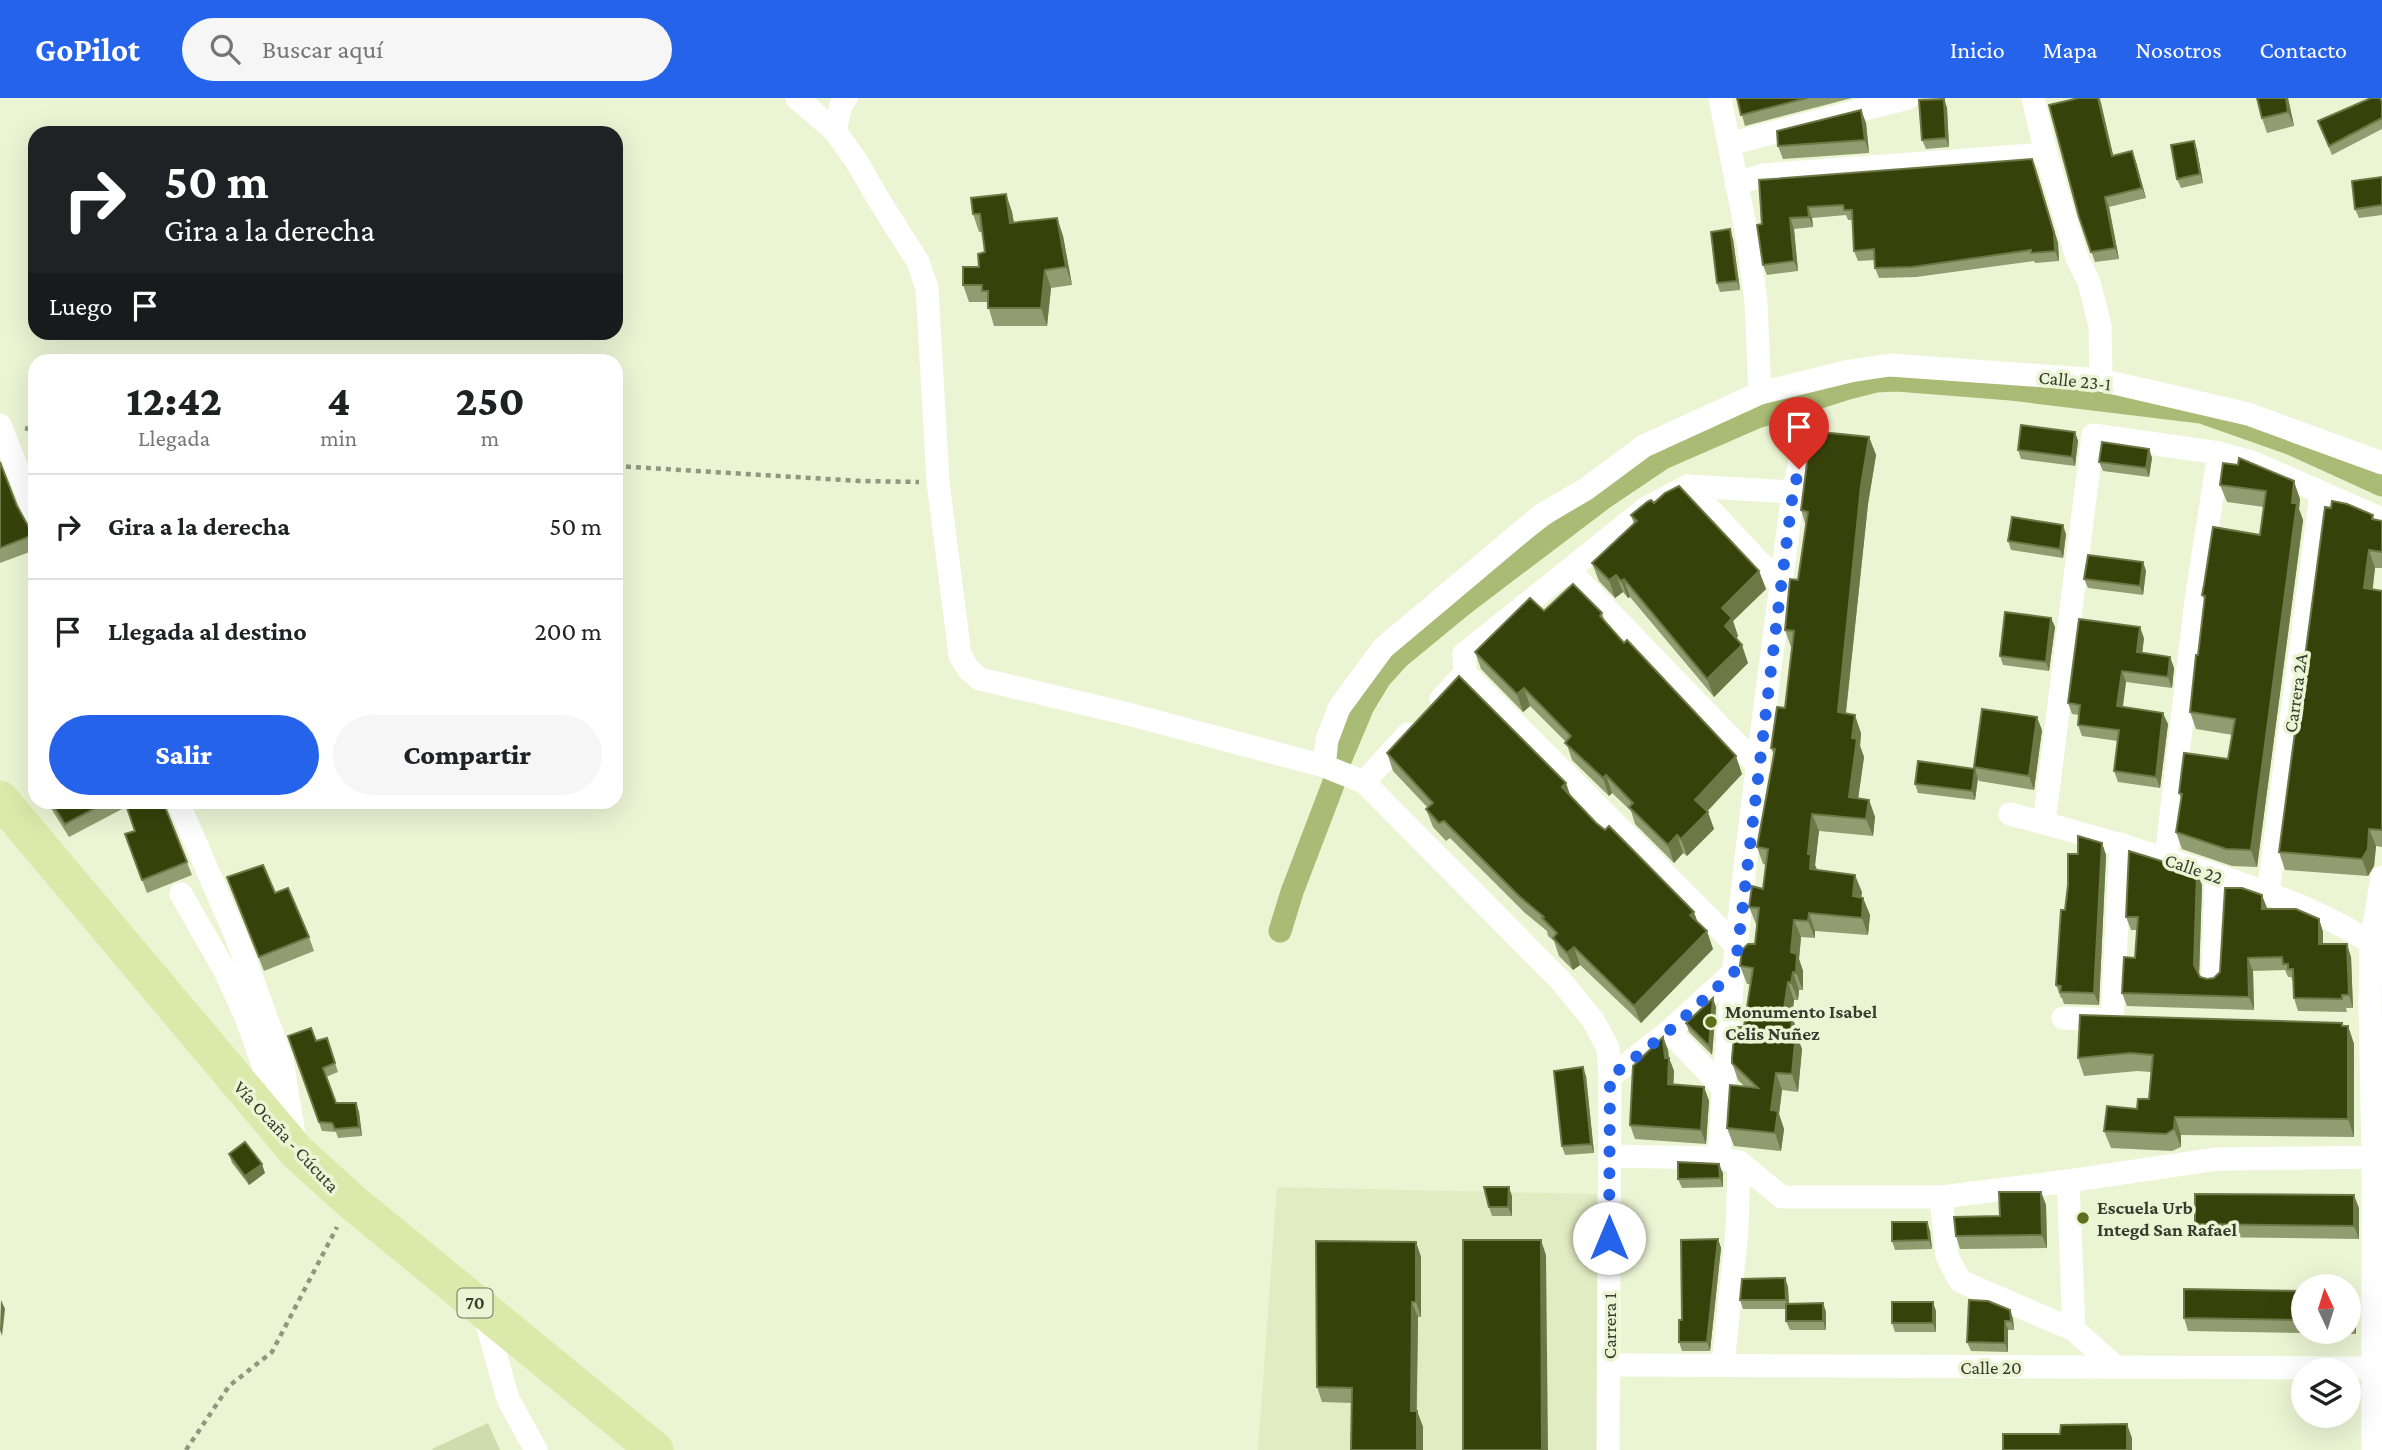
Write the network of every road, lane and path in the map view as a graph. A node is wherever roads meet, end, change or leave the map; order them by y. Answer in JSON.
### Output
{"nodes":[{"id":1,"x":797,"y":98,"type":"edge"},
{"id":2,"x":846,"y":98,"type":"edge"},
{"id":3,"x":1720,"y":98,"type":"edge"},
{"id":4,"x":1908,"y":98,"type":"edge"},
{"id":5,"x":2033,"y":98,"type":"edge"},
{"id":6,"x":835,"y":131,"type":"junction"},
{"id":7,"x":1729,"y":144,"type":"junction"},
{"id":8,"x":2046,"y":154,"type":"junction"},
{"id":9,"x":1736,"y":184,"type":"junction"},
{"id":10,"x":2101,"y":380,"type":"junction"},
{"id":11,"x":1760,"y":393,"type":"junction"},
{"id":12,"x":0,"y":425,"type":"edge"},
{"id":13,"x":1804,"y":445,"type":"dead end"},
{"id":14,"x":2219,"y":453,"type":"junction"},
{"id":15,"x":2382,"y":463,"type":"edge"},
{"id":16,"x":623,"y":466,"type":"edge"},
{"id":17,"x":938,"y":482,"type":"junction"},
{"id":18,"x":1688,"y":486,"type":"junction"},
{"id":19,"x":1793,"y":492,"type":"junction"},
{"id":20,"x":2321,"y":494,"type":"junction"},
{"id":21,"x":28,"y":496,"type":"edge"},
{"id":22,"x":2382,"y":519,"type":"edge"},
{"id":23,"x":1570,"y":570,"type":"junction"},
{"id":24,"x":1782,"y":586,"type":"junction"},
{"id":25,"x":1465,"y":673,"type":"junction"},
{"id":26,"x":1324,"y":766,"type":"junction"},
{"id":27,"x":1759,"y":767,"type":"junction"},
{"id":28,"x":1364,"y":782,"type":"junction"},
{"id":29,"x":0,"y":799,"type":"edge"},
{"id":30,"x":181,"y":809,"type":"edge"},
{"id":31,"x":2010,"y":814,"type":"dead end"},
{"id":32,"x":2044,"y":823,"type":"junction"},
{"id":33,"x":2121,"y":844,"type":"junction"},
{"id":34,"x":2166,"y":858,"type":"junction"},
{"id":35,"x":2216,"y":876,"type":"junction"},
{"id":36,"x":2382,"y":877,"type":"edge"},
{"id":37,"x":2268,"y":893,"type":"junction"},
{"id":38,"x":181,"y":894,"type":"dead end"},
{"id":39,"x":2371,"y":943,"type":"junction"},
{"id":40,"x":1737,"y":946,"type":"junction"},
{"id":41,"x":1735,"y":971,"type":"junction"},
{"id":42,"x":2213,"y":978,"type":"edge"},
{"id":43,"x":2376,"y":1003,"type":"edge"},
{"id":44,"x":2063,"y":1018,"type":"dead end"},
{"id":45,"x":2112,"y":1020,"type":"junction"},
{"id":46,"x":2139,"y":1021,"type":"edge"},
{"id":47,"x":2343,"y":1027,"type":"edge"},
{"id":48,"x":2370,"y":1027,"type":"junction"},
{"id":49,"x":1669,"y":1031,"type":"junction"},
{"id":50,"x":1610,"y":1077,"type":"junction"},
{"id":51,"x":1723,"y":1088,"type":"junction"},
{"id":52,"x":287,"y":1097,"type":"junction"},
{"id":53,"x":297,"y":1152,"type":"junction"},
{"id":54,"x":1610,"y":1156,"type":"junction"},
{"id":55,"x":2378,"y":1156,"type":"edge"},
{"id":56,"x":1729,"y":1160,"type":"junction"},
{"id":57,"x":2068,"y":1181,"type":"junction"},
{"id":58,"x":1941,"y":1197,"type":"junction"},
{"id":59,"x":351,"y":1201,"type":"junction"},
{"id":60,"x":482,"y":1309,"type":"junction"},
{"id":61,"x":2074,"y":1330,"type":"junction"},
{"id":62,"x":1609,"y":1365,"type":"junction"},
{"id":63,"x":1723,"y":1366,"type":"junction"},
{"id":64,"x":2116,"y":1367,"type":"junction"},
{"id":65,"x":2372,"y":1368,"type":"junction"},
{"id":66,"x":186,"y":1450,"type":"edge"},
{"id":67,"x":536,"y":1450,"type":"edge"},
{"id":68,"x":655,"y":1450,"type":"edge"},
{"id":69,"x":1608,"y":1450,"type":"edge"},
{"id":70,"x":2374,"y":1450,"type":"edge"}],
"edges":[{"from":1,"to":6,"type":"street"},
{"from":2,"to":6,"type":"street"},
{"from":3,"to":7,"type":"street"},
{"from":4,"to":7,"type":"street"},
{"from":5,"to":8,"type":"street"},
{"from":6,"to":17,"type":"street"},
{"from":7,"to":9,"type":"street"},
{"from":8,"to":9,"type":"street"},
{"from":8,"to":10,"type":"street"},
{"from":9,"to":11,"type":"street"},
{"from":10,"to":11,"type":"street","name":"Calle 23-1"},
{"from":10,"to":15,"type":"street","name":"Calle 23-1"},
{"from":11,"to":26,"type":"street","name":"Calle 23-1"},
{"from":12,"to":21,"type":"street"},
{"from":13,"to":19,"type":"street"},
{"from":14,"to":20,"type":"street"},
{"from":14,"to":32,"type":"street"},
{"from":14,"to":34,"type":"street"},
{"from":16,"to":17,"type":"path"},
{"from":17,"to":26,"type":"street"},
{"from":18,"to":19,"type":"street"},
{"from":18,"to":23,"type":"street"},
{"from":18,"to":24,"type":"street"},
{"from":19,"to":24,"type":"street"},
{"from":20,"to":22,"type":"street"},
{"from":20,"to":37,"type":"street","name":"Carrera 2A"},
{"from":23,"to":25,"type":"street"},
{"from":23,"to":27,"type":"street"},
{"from":24,"to":27,"type":"street"},
{"from":25,"to":28,"type":"street"},
{"from":25,"to":40,"type":"street"},
{"from":26,"to":28,"type":"street"},
{"from":27,"to":40,"type":"street"},
{"from":28,"to":50,"type":"street","name":"Carrera 1"},
{"from":29,"to":53,"type":"main road","name":"Vía Ocaña - Cúcuta","number":"70"},
{"from":30,"to":52,"type":"street"},
{"from":31,"to":32,"type":"street","name":"Calle 22"},
{"from":32,"to":33,"type":"street","name":"Calle 22"},
{"from":33,"to":34,"type":"street","name":"Calle 22"},
{"from":33,"to":45,"type":"street"},
{"from":34,"to":35,"type":"street","name":"Calle 22"},
{"from":35,"to":37,"type":"street","name":"Calle 22"},
{"from":35,"to":42,"type":"street"},
{"from":36,"to":39,"type":"street"},
{"from":37,"to":39,"type":"street","name":"Calle 22"},
{"from":38,"to":52,"type":"street"},
{"from":39,"to":43,"type":"street"},
{"from":40,"to":41,"type":"street"},
{"from":41,"to":49,"type":"street"},
{"from":41,"to":51,"type":"street"},
{"from":43,"to":48,"type":"street"},
{"from":44,"to":45,"type":"street"},
{"from":45,"to":46,"type":"street"},
{"from":47,"to":48,"type":"street"},
{"from":48,"to":55,"type":"street"},
{"from":49,"to":50,"type":"street"},
{"from":49,"to":51,"type":"street"},
{"from":50,"to":54,"type":"street","name":"Carrera 1"},
{"from":51,"to":56,"type":"street"},
{"from":52,"to":53,"type":"street"},
{"from":53,"to":59,"type":"main road","name":"Vía Ocaña - Cúcuta","number":"70"},
{"from":54,"to":56,"type":"street"},
{"from":54,"to":62,"type":"street","name":"Carrera 1"},
{"from":55,"to":57,"type":"street"},
{"from":55,"to":65,"type":"street"},
{"from":56,"to":58,"type":"street"},
{"from":56,"to":63,"type":"street"},
{"from":57,"to":58,"type":"street"},
{"from":57,"to":61,"type":"street"},
{"from":58,"to":61,"type":"street"},
{"from":59,"to":60,"type":"main road","name":"Vía Ocaña - Cúcuta","number":"70"},
{"from":59,"to":66,"type":"path"},
{"from":60,"to":67,"type":"street"},
{"from":60,"to":68,"type":"main road","name":"Vía Ocaña - Cúcuta","number":"70"},
{"from":61,"to":64,"type":"street"},
{"from":62,"to":63,"type":"street","name":"Calle 20"},
{"from":62,"to":69,"type":"street","name":"Carrera 1"},
{"from":63,"to":64,"type":"street","name":"Calle 20"},
{"from":64,"to":65,"type":"street","name":"Calle 20"},
{"from":65,"to":70,"type":"street"}]}
